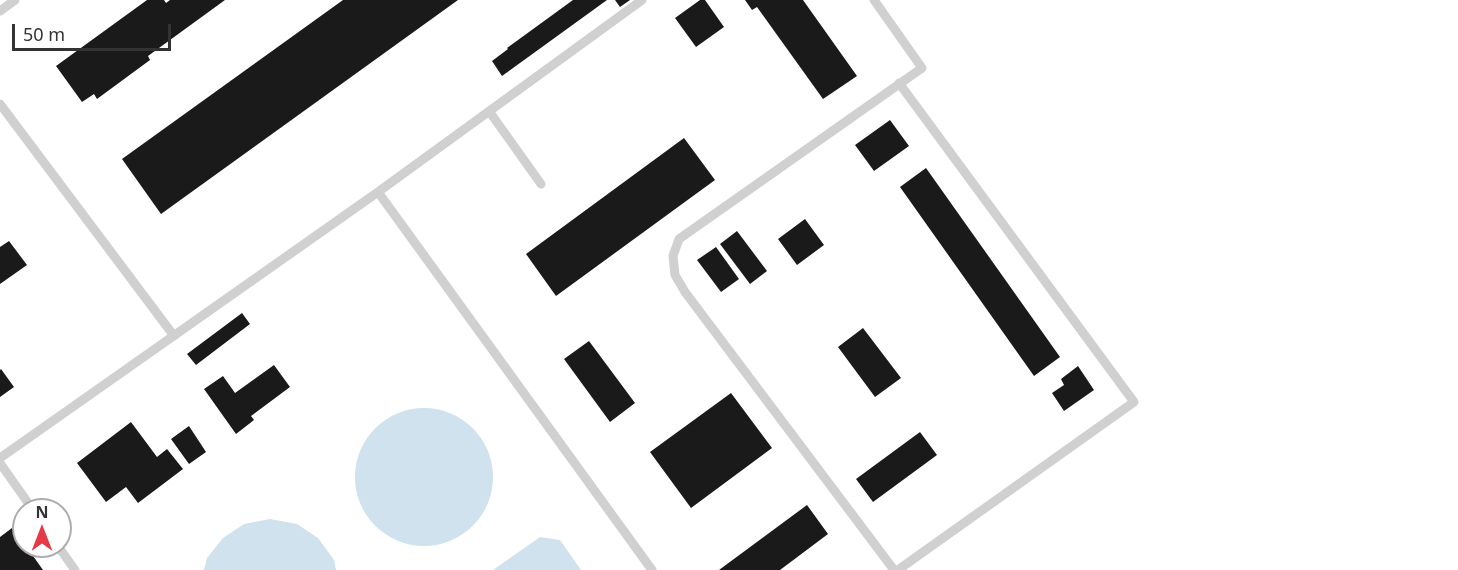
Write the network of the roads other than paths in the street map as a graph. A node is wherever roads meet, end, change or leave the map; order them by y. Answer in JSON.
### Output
{"nodes":[{"id":1,"x":15,"y":0,"type":"edge"},
{"id":2,"x":642,"y":0,"type":"edge"},
{"id":3,"x":874,"y":0,"type":"edge"},
{"id":4,"x":0,"y":11,"type":"edge"},
{"id":5,"x":899,"y":83,"type":"junction"},
{"id":6,"x":0,"y":104,"type":"edge"},
{"id":7,"x":489,"y":111,"type":"junction"},
{"id":8,"x":541,"y":184,"type":"dead end"},
{"id":9,"x":378,"y":192,"type":"junction"},
{"id":10,"x":174,"y":336,"type":"junction"},
{"id":11,"x":0,"y":458,"type":"edge"},
{"id":12,"x":0,"y":463,"type":"edge"},
{"id":13,"x":25,"y":498,"type":"edge"},
{"id":14,"x":652,"y":570,"type":"edge"},
{"id":15,"x":896,"y":570,"type":"edge"}],
"edges":[{"from":1,"to":4,"type":"lane"},
{"from":2,"to":7,"type":"lane"},
{"from":3,"to":5,"type":"lane"},
{"from":5,"to":15,"type":"lane"},
{"from":5,"to":15,"type":"lane"},
{"from":6,"to":10,"type":"lane"},
{"from":7,"to":8,"type":"lane"},
{"from":7,"to":9,"type":"lane"},
{"from":9,"to":10,"type":"lane"},
{"from":9,"to":14,"type":"lane"},
{"from":10,"to":11,"type":"lane"},
{"from":12,"to":13,"type":"lane"}]}
